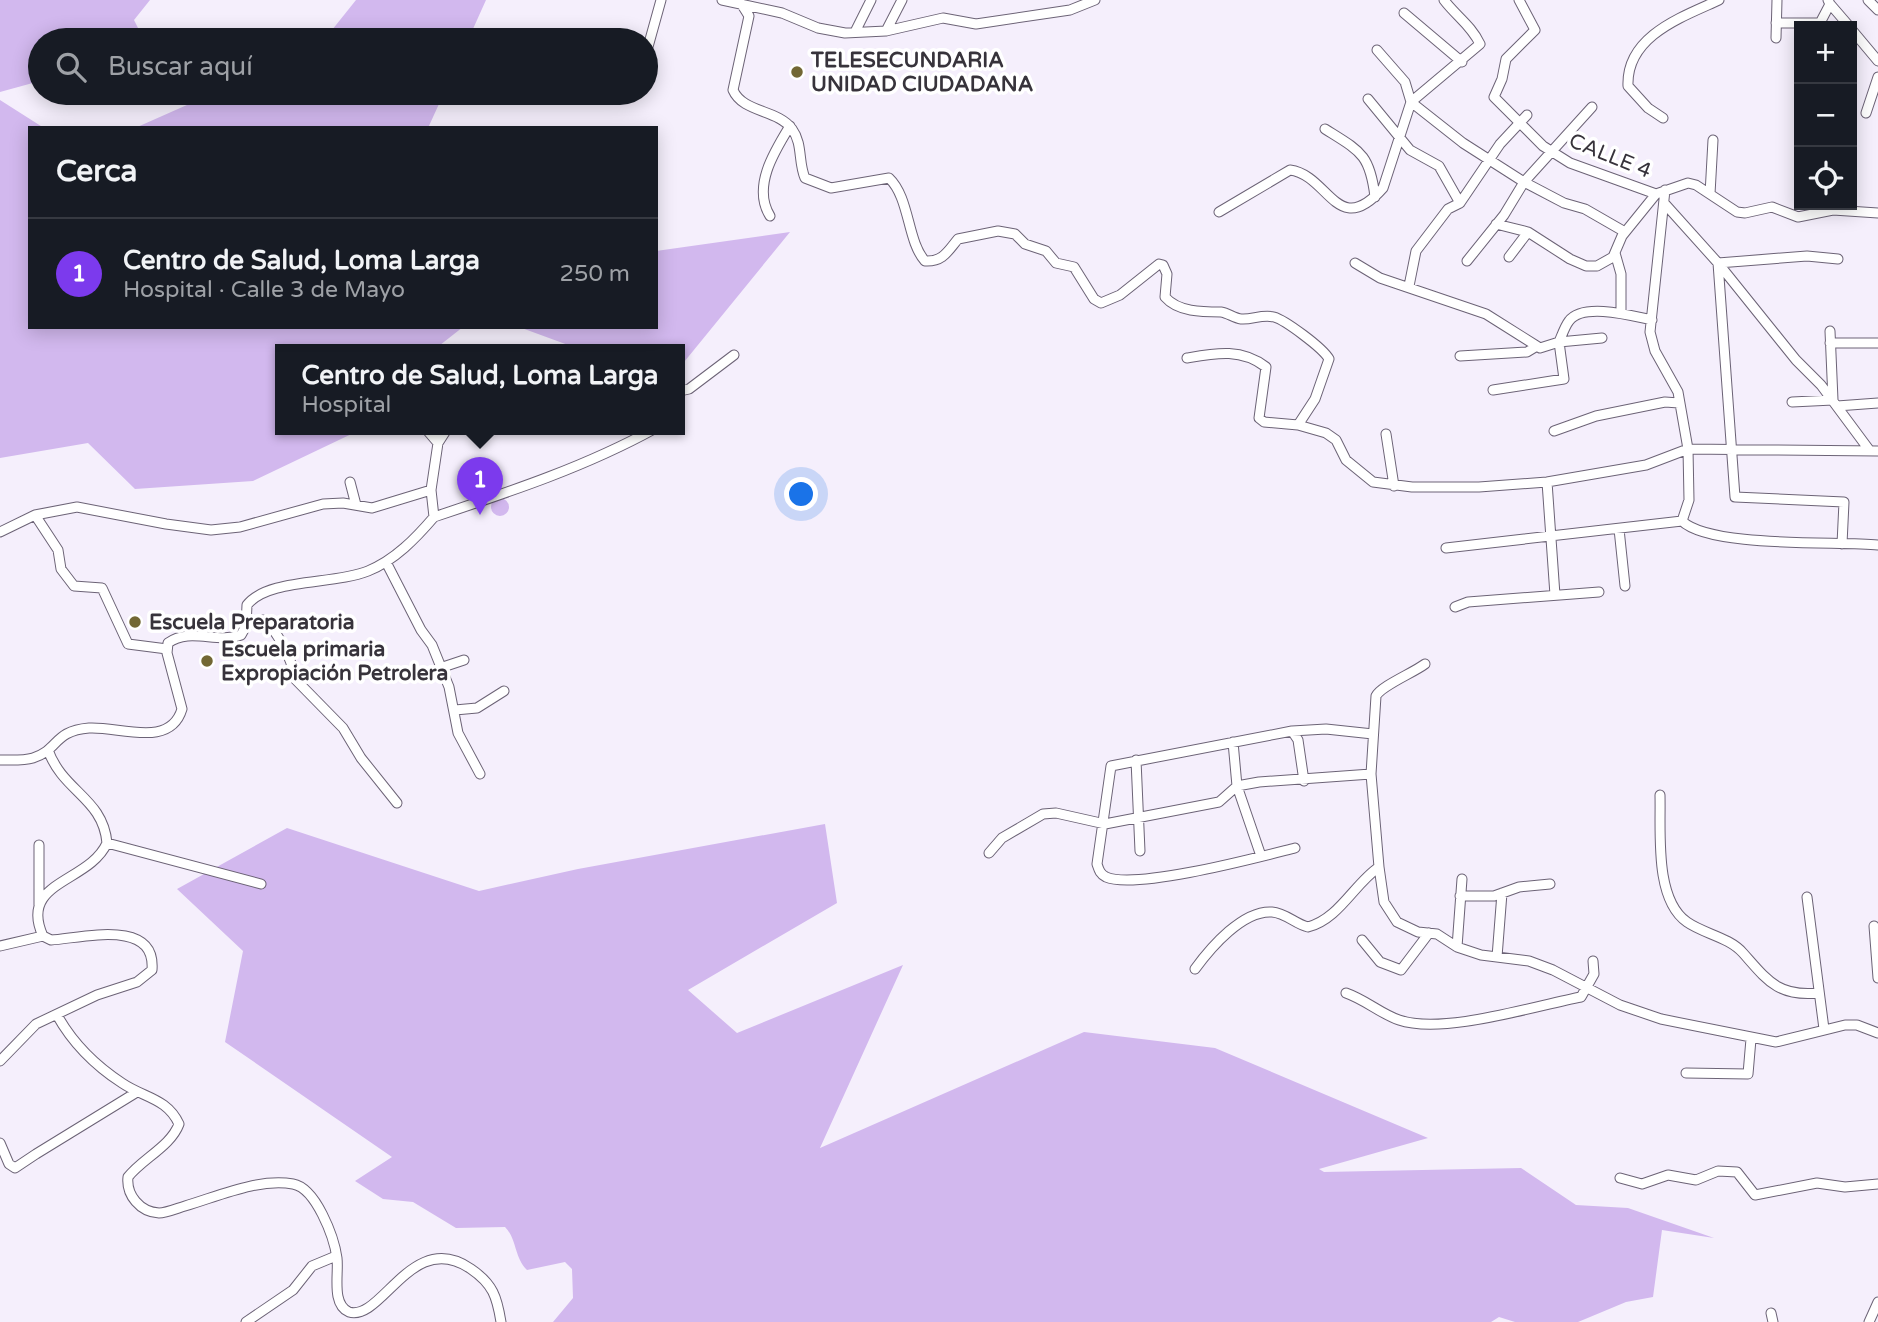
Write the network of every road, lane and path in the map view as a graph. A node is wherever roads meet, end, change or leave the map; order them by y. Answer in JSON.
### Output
{"nodes":[{"id":1,"x":661,"y":0,"type":"edge"},
{"id":2,"x":722,"y":0,"type":"edge"},
{"id":3,"x":871,"y":0,"type":"edge"},
{"id":4,"x":902,"y":0,"type":"edge"},
{"id":5,"x":1095,"y":0,"type":"edge"},
{"id":6,"x":1444,"y":0,"type":"edge"},
{"id":7,"x":1519,"y":0,"type":"edge"},
{"id":8,"x":1719,"y":0,"type":"edge"},
{"id":9,"x":1777,"y":0,"type":"edge"},
{"id":10,"x":1868,"y":0,"type":"edge"},
{"id":11,"x":1829,"y":2,"type":"edge"},
{"id":12,"x":742,"y":4,"type":"edge"},
{"id":13,"x":1878,"y":10,"type":"edge"},
{"id":14,"x":1404,"y":13,"type":"dead end"},
{"id":15,"x":1844,"y":21,"type":"edge"},
{"id":16,"x":1776,"y":23,"type":"junction"},
{"id":17,"x":653,"y":28,"type":"edge"},
{"id":18,"x":886,"y":31,"type":"junction"},
{"id":19,"x":855,"y":32,"type":"junction"},
{"id":20,"x":1857,"y":36,"type":"edge"},
{"id":21,"x":1776,"y":38,"type":"dead end"},
{"id":22,"x":1377,"y":50,"type":"dead end"},
{"id":23,"x":1878,"y":61,"type":"edge"},
{"id":24,"x":1462,"y":62,"type":"junction"},
{"id":25,"x":1878,"y":77,"type":"edge"},
{"id":26,"x":1368,"y":99,"type":"dead end"},
{"id":27,"x":1411,"y":102,"type":"junction"},
{"id":28,"x":1592,"y":107,"type":"dead end"},
{"id":29,"x":1866,"y":113,"type":"dead end"},
{"id":30,"x":1527,"y":115,"type":"dead end"},
{"id":31,"x":1663,"y":118,"type":"dead end"},
{"id":32,"x":1519,"y":125,"type":"junction"},
{"id":33,"x":790,"y":126,"type":"junction"},
{"id":34,"x":1325,"y":129,"type":"dead end"},
{"id":35,"x":1401,"y":137,"type":"junction"},
{"id":36,"x":1713,"y":140,"type":"dead end"},
{"id":37,"x":1552,"y":152,"type":"junction"},
{"id":38,"x":1490,"y":161,"type":"junction"},
{"id":39,"x":1524,"y":182,"type":"junction"},
{"id":40,"x":1661,"y":192,"type":"junction"},
{"id":41,"x":1710,"y":194,"type":"junction"},
{"id":42,"x":1375,"y":197,"type":"junction"},
{"id":43,"x":1460,"y":203,"type":"junction"},
{"id":44,"x":1665,"y":204,"type":"junction"},
{"id":45,"x":1219,"y":212,"type":"dead end"},
{"id":46,"x":1878,"y":214,"type":"edge"},
{"id":47,"x":770,"y":216,"type":"dead end"},
{"id":48,"x":1496,"y":225,"type":"junction"},
{"id":49,"x":1528,"y":232,"type":"junction"},
{"id":50,"x":1625,"y":232,"type":"junction"},
{"id":51,"x":1615,"y":253,"type":"junction"},
{"id":52,"x":1509,"y":257,"type":"dead end"},
{"id":53,"x":1838,"y":259,"type":"dead end"},
{"id":54,"x":1467,"y":261,"type":"dead end"},
{"id":55,"x":1355,"y":263,"type":"dead end"},
{"id":56,"x":1718,"y":263,"type":"junction"},
{"id":57,"x":1409,"y":286,"type":"junction"},
{"id":58,"x":1621,"y":312,"type":"junction"},
{"id":59,"x":1652,"y":320,"type":"junction"},
{"id":60,"x":1830,"y":331,"type":"dead end"},
{"id":61,"x":1602,"y":338,"type":"dead end"},
{"id":62,"x":1559,"y":342,"type":"junction"},
{"id":63,"x":1830,"y":343,"type":"junction"},
{"id":64,"x":1878,"y":343,"type":"edge"},
{"id":65,"x":1537,"y":346,"type":"junction"},
{"id":66,"x":734,"y":355,"type":"dead end"},
{"id":67,"x":1460,"y":356,"type":"dead end"},
{"id":68,"x":1187,"y":358,"type":"dead end"},
{"id":69,"x":685,"y":390,"type":"edge"},
{"id":70,"x":1493,"y":390,"type":"dead end"},
{"id":71,"x":1792,"y":402,"type":"dead end"},
{"id":72,"x":1679,"y":403,"type":"junction"},
{"id":73,"x":1835,"y":403,"type":"junction"},
{"id":74,"x":1878,"y":403,"type":"edge"},
{"id":75,"x":1298,"y":425,"type":"junction"},
{"id":76,"x":1554,"y":431,"type":"dead end"},
{"id":77,"x":1386,"y":434,"type":"dead end"},
{"id":78,"x":431,"y":435,"type":"edge"},
{"id":79,"x":443,"y":435,"type":"edge"},
{"id":80,"x":643,"y":435,"type":"edge"},
{"id":81,"x":438,"y":443,"type":"junction"},
{"id":82,"x":1688,"y":449,"type":"junction"},
{"id":83,"x":1734,"y":450,"type":"junction"},
{"id":84,"x":1874,"y":451,"type":"edge"},
{"id":85,"x":350,"y":482,"type":"dead end"},
{"id":86,"x":1547,"y":482,"type":"junction"},
{"id":87,"x":1394,"y":486,"type":"junction"},
{"id":88,"x":431,"y":490,"type":"junction"},
{"id":89,"x":356,"y":505,"type":"junction"},
{"id":90,"x":36,"y":515,"type":"junction"},
{"id":91,"x":434,"y":517,"type":"junction"},
{"id":92,"x":1682,"y":521,"type":"junction"},
{"id":93,"x":1619,"y":529,"type":"junction"},
{"id":94,"x":0,"y":532,"type":"edge"},
{"id":95,"x":1552,"y":537,"type":"junction"},
{"id":96,"x":1842,"y":544,"type":"junction"},
{"id":97,"x":1878,"y":545,"type":"edge"},
{"id":98,"x":1446,"y":548,"type":"dead end"},
{"id":99,"x":386,"y":562,"type":"junction"},
{"id":100,"x":1625,"y":586,"type":"dead end"},
{"id":101,"x":1599,"y":592,"type":"dead end"},
{"id":102,"x":1555,"y":595,"type":"junction"},
{"id":103,"x":1455,"y":607,"type":"dead end"},
{"id":104,"x":246,"y":626,"type":"junction"},
{"id":105,"x":167,"y":649,"type":"junction"},
{"id":106,"x":464,"y":660,"type":"dead end"},
{"id":107,"x":1425,"y":664,"type":"dead end"},
{"id":108,"x":440,"y":668,"type":"junction"},
{"id":109,"x":503,"y":691,"type":"dead end"},
{"id":110,"x":455,"y":710,"type":"junction"},
{"id":111,"x":1292,"y":731,"type":"junction"},
{"id":112,"x":1373,"y":734,"type":"junction"},
{"id":113,"x":1233,"y":742,"type":"junction"},
{"id":114,"x":48,"y":750,"type":"junction"},
{"id":115,"x":0,"y":760,"type":"edge"},
{"id":116,"x":1136,"y":760,"type":"junction"},
{"id":117,"x":480,"y":774,"type":"dead end"},
{"id":118,"x":1371,"y":774,"type":"junction"},
{"id":119,"x":1304,"y":781,"type":"junction"},
{"id":120,"x":1237,"y":786,"type":"junction"},
{"id":121,"x":1660,"y":795,"type":"dead end"},
{"id":122,"x":397,"y":803,"type":"dead end"},
{"id":123,"x":1138,"y":817,"type":"junction"},
{"id":124,"x":1105,"y":824,"type":"junction"},
{"id":125,"x":107,"y":843,"type":"junction"},
{"id":126,"x":39,"y":845,"type":"dead end"},
{"id":127,"x":1295,"y":848,"type":"dead end"},
{"id":128,"x":1140,"y":851,"type":"dead end"},
{"id":129,"x":989,"y":853,"type":"dead end"},
{"id":130,"x":1261,"y":856,"type":"junction"},
{"id":131,"x":1379,"y":867,"type":"junction"},
{"id":132,"x":1461,"y":879,"type":"dead end"},
{"id":133,"x":261,"y":884,"type":"dead end"},
{"id":134,"x":1550,"y":884,"type":"dead end"},
{"id":135,"x":1502,"y":893,"type":"junction"},
{"id":136,"x":1460,"y":896,"type":"junction"},
{"id":137,"x":1807,"y":897,"type":"dead end"},
{"id":138,"x":39,"y":907,"type":"junction"},
{"id":139,"x":1874,"y":926,"type":"dead end"},
{"id":140,"x":1429,"y":933,"type":"junction"},
{"id":141,"x":43,"y":936,"type":"junction"},
{"id":142,"x":1362,"y":940,"type":"dead end"},
{"id":143,"x":0,"y":946,"type":"edge"},
{"id":144,"x":1457,"y":947,"type":"junction"},
{"id":145,"x":1497,"y":957,"type":"junction"},
{"id":146,"x":1593,"y":961,"type":"dead end"},
{"id":147,"x":1195,"y":968,"type":"dead end"},
{"id":148,"x":1878,"y":978,"type":"edge"},
{"id":149,"x":1588,"y":989,"type":"junction"},
{"id":150,"x":1346,"y":993,"type":"dead end"},
{"id":151,"x":1818,"y":993,"type":"junction"},
{"id":152,"x":57,"y":1015,"type":"junction"},
{"id":153,"x":1824,"y":1029,"type":"junction"},
{"id":154,"x":1878,"y":1033,"type":"edge"},
{"id":155,"x":1751,"y":1039,"type":"junction"},
{"id":156,"x":0,"y":1061,"type":"edge"},
{"id":157,"x":1686,"y":1073,"type":"dead end"},
{"id":158,"x":137,"y":1092,"type":"junction"},
{"id":159,"x":0,"y":1143,"type":"edge"},
{"id":160,"x":1620,"y":1178,"type":"dead end"},
{"id":161,"x":1878,"y":1184,"type":"edge"},
{"id":162,"x":337,"y":1256,"type":"junction"},
{"id":163,"x":1878,"y":1302,"type":"edge"},
{"id":164,"x":246,"y":1322,"type":"edge"},
{"id":165,"x":501,"y":1322,"type":"edge"},
{"id":166,"x":1869,"y":1322,"type":"edge"}],
"edges":[{"from":1,"to":17,"type":"street"},
{"from":2,"to":12,"type":"street"},
{"from":3,"to":19,"type":"street"},
{"from":4,"to":18,"type":"street"},
{"from":5,"to":18,"type":"street"},
{"from":6,"to":24,"type":"street"},
{"from":7,"to":32,"type":"street","name":"CALLE 4"},
{"from":8,"to":31,"type":"street"},
{"from":9,"to":16,"type":"street"},
{"from":10,"to":13,"type":"street"},
{"from":11,"to":15,"type":"street"},
{"from":11,"to":16,"type":"street"},
{"from":12,"to":19,"type":"street"},
{"from":12,"to":33,"type":"street"},
{"from":14,"to":24,"type":"street"},
{"from":16,"to":21,"type":"street"},
{"from":18,"to":19,"type":"street"},
{"from":20,"to":23,"type":"street"},
{"from":22,"to":27,"type":"street"},
{"from":24,"to":27,"type":"street"},
{"from":25,"to":29,"type":"street"},
{"from":26,"to":35,"type":"street"},
{"from":27,"to":35,"type":"street"},
{"from":27,"to":38,"type":"street"},
{"from":28,"to":37,"type":"street"},
{"from":30,"to":32,"type":"street"},
{"from":32,"to":37,"type":"street","name":"CALLE 4"},
{"from":32,"to":38,"type":"street"},
{"from":33,"to":47,"type":"street"},
{"from":33,"to":75,"type":"street"},
{"from":34,"to":42,"type":"street"},
{"from":35,"to":42,"type":"street"},
{"from":35,"to":43,"type":"street"},
{"from":36,"to":41,"type":"street"},
{"from":37,"to":39,"type":"street"},
{"from":37,"to":40,"type":"street","name":"CALLE 4"},
{"from":38,"to":39,"type":"street"},
{"from":38,"to":43,"type":"street"},
{"from":39,"to":48,"type":"street"},
{"from":39,"to":50,"type":"street"},
{"from":40,"to":41,"type":"street","name":"CALLE 4"},
{"from":40,"to":44,"type":"street"},
{"from":40,"to":50,"type":"street"},
{"from":41,"to":46,"type":"street","name":"CALLE 4"},
{"from":42,"to":45,"type":"street"},
{"from":43,"to":57,"type":"street"},
{"from":44,"to":56,"type":"street"},
{"from":44,"to":59,"type":"street"},
{"from":48,"to":49,"type":"street"},
{"from":48,"to":54,"type":"street"},
{"from":49,"to":51,"type":"street"},
{"from":49,"to":52,"type":"street"},
{"from":50,"to":51,"type":"street"},
{"from":51,"to":58,"type":"street"},
{"from":53,"to":56,"type":"street"},
{"from":55,"to":57,"type":"street"},
{"from":56,"to":73,"type":"street"},
{"from":56,"to":83,"type":"street"},
{"from":57,"to":65,"type":"street"},
{"from":58,"to":59,"type":"street"},
{"from":58,"to":62,"type":"street"},
{"from":59,"to":72,"type":"street"},
{"from":60,"to":63,"type":"street"},
{"from":61,"to":62,"type":"street"},
{"from":62,"to":65,"type":"street"},
{"from":62,"to":70,"type":"street"},
{"from":63,"to":64,"type":"street"},
{"from":63,"to":73,"type":"street"},
{"from":65,"to":67,"type":"street"},
{"from":66,"to":69,"type":"street"},
{"from":68,"to":75,"type":"street"},
{"from":71,"to":73,"type":"street"},
{"from":72,"to":76,"type":"street"},
{"from":72,"to":82,"type":"street"},
{"from":73,"to":74,"type":"street"},
{"from":73,"to":84,"type":"street"},
{"from":75,"to":87,"type":"street"},
{"from":77,"to":87,"type":"street"},
{"from":78,"to":81,"type":"street"},
{"from":79,"to":81,"type":"street"},
{"from":80,"to":91,"type":"street"},
{"from":81,"to":88,"type":"street"},
{"from":82,"to":83,"type":"street"},
{"from":82,"to":86,"type":"street"},
{"from":82,"to":92,"type":"street"},
{"from":83,"to":84,"type":"street"},
{"from":83,"to":96,"type":"street"},
{"from":85,"to":89,"type":"street"},
{"from":86,"to":87,"type":"street"},
{"from":86,"to":95,"type":"street"},
{"from":88,"to":89,"type":"street"},
{"from":88,"to":91,"type":"street"},
{"from":89,"to":90,"type":"street"},
{"from":90,"to":94,"type":"street"},
{"from":90,"to":105,"type":"street"},
{"from":91,"to":99,"type":"street"},
{"from":92,"to":93,"type":"street"},
{"from":92,"to":96,"type":"street"},
{"from":93,"to":95,"type":"street"},
{"from":93,"to":100,"type":"street"},
{"from":95,"to":98,"type":"street"},
{"from":95,"to":102,"type":"street"},
{"from":96,"to":97,"type":"street"},
{"from":99,"to":104,"type":"street"},
{"from":99,"to":108,"type":"street"},
{"from":101,"to":102,"type":"street"},
{"from":102,"to":103,"type":"street"},
{"from":104,"to":105,"type":"street"},
{"from":104,"to":122,"type":"street"},
{"from":105,"to":114,"type":"street"},
{"from":106,"to":108,"type":"street"},
{"from":107,"to":112,"type":"street"},
{"from":108,"to":110,"type":"street"},
{"from":109,"to":110,"type":"street"},
{"from":110,"to":117,"type":"street"},
{"from":111,"to":112,"type":"street"},
{"from":111,"to":113,"type":"street"},
{"from":111,"to":119,"type":"street"},
{"from":112,"to":118,"type":"street"},
{"from":113,"to":116,"type":"street"},
{"from":113,"to":120,"type":"street"},
{"from":114,"to":115,"type":"street"},
{"from":114,"to":125,"type":"street"},
{"from":116,"to":123,"type":"street"},
{"from":116,"to":124,"type":"street"},
{"from":118,"to":119,"type":"street"},
{"from":118,"to":131,"type":"street"},
{"from":119,"to":120,"type":"street"},
{"from":120,"to":123,"type":"street"},
{"from":120,"to":130,"type":"street"},
{"from":121,"to":151,"type":"street"},
{"from":123,"to":124,"type":"street"},
{"from":123,"to":128,"type":"street"},
{"from":124,"to":129,"type":"street"},
{"from":124,"to":130,"type":"street"},
{"from":125,"to":133,"type":"street"},
{"from":125,"to":138,"type":"street"},
{"from":126,"to":138,"type":"street"},
{"from":127,"to":130,"type":"street"},
{"from":131,"to":140,"type":"street"},
{"from":131,"to":147,"type":"street"},
{"from":132,"to":136,"type":"street"},
{"from":134,"to":135,"type":"street"},
{"from":135,"to":136,"type":"street"},
{"from":135,"to":145,"type":"street"},
{"from":136,"to":144,"type":"street"},
{"from":137,"to":151,"type":"street"},
{"from":138,"to":141,"type":"street"},
{"from":139,"to":148,"type":"street"},
{"from":140,"to":142,"type":"street"},
{"from":140,"to":144,"type":"street"},
{"from":141,"to":143,"type":"street"},
{"from":141,"to":152,"type":"street"},
{"from":144,"to":145,"type":"street"},
{"from":145,"to":149,"type":"street"},
{"from":146,"to":149,"type":"street"},
{"from":149,"to":150,"type":"street"},
{"from":149,"to":155,"type":"street"},
{"from":151,"to":153,"type":"street"},
{"from":152,"to":156,"type":"street"},
{"from":152,"to":158,"type":"street"},
{"from":153,"to":154,"type":"street"},
{"from":153,"to":155,"type":"street"},
{"from":155,"to":157,"type":"street"},
{"from":158,"to":159,"type":"street"},
{"from":158,"to":162,"type":"street"},
{"from":160,"to":161,"type":"street"},
{"from":162,"to":164,"type":"street"},
{"from":162,"to":165,"type":"street"},
{"from":163,"to":166,"type":"street"}]}
